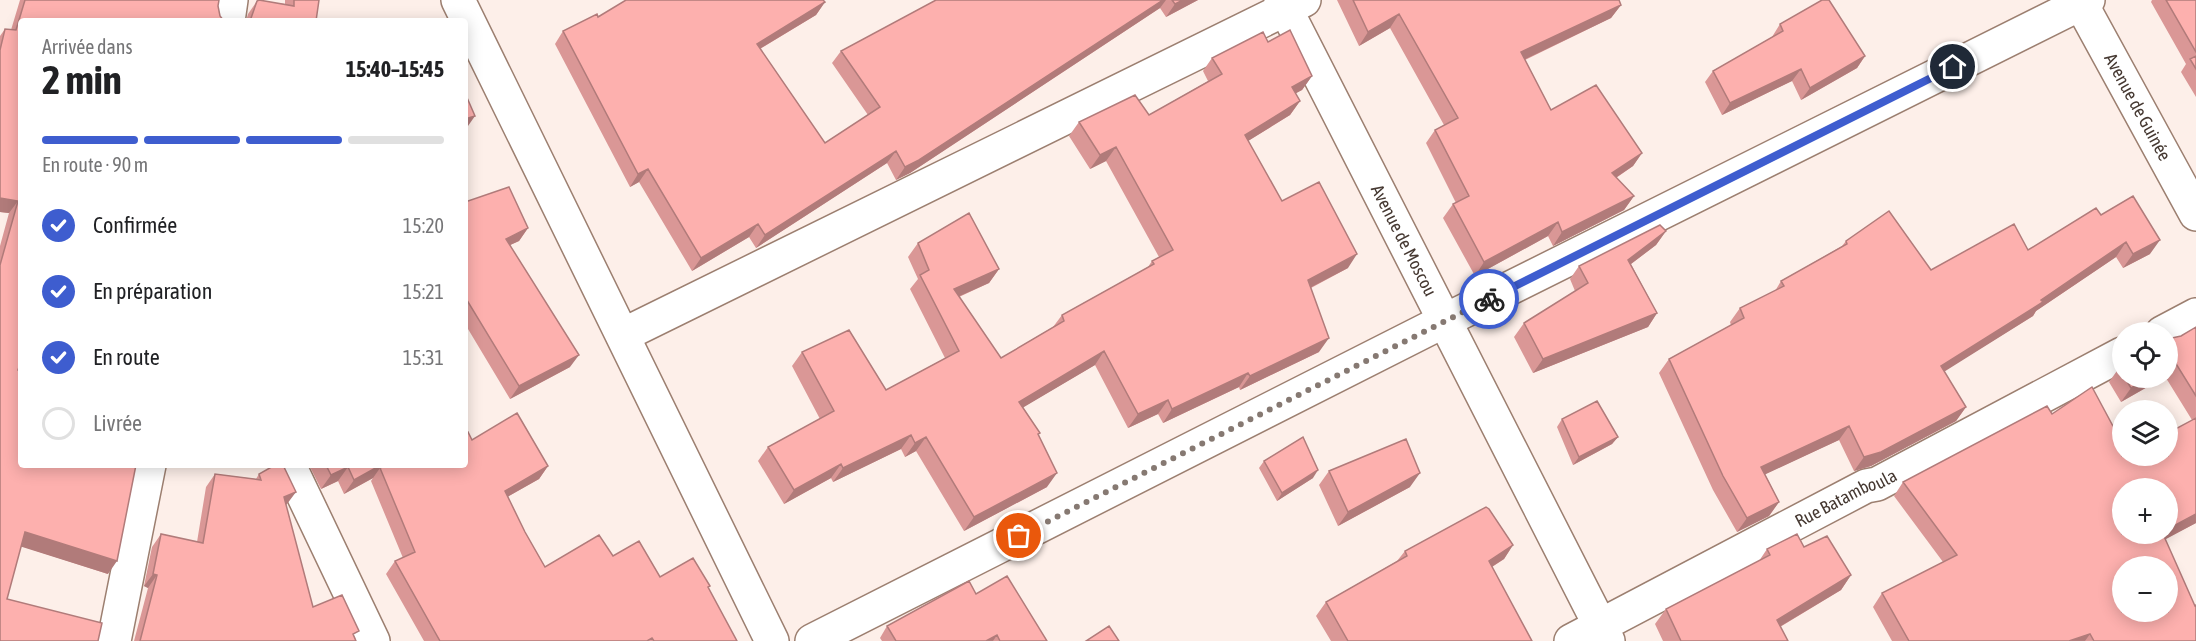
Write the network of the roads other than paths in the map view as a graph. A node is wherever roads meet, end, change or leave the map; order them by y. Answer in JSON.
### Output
{"nodes":[{"id":1,"x":231,"y":0,"type":"edge"},
{"id":2,"x":458,"y":0,"type":"edge"},
{"id":3,"x":2082,"y":1,"type":"edge"},
{"id":4,"x":1290,"y":3,"type":"edge"},
{"id":5,"x":228,"y":18,"type":"edge"},
{"id":6,"x":467,"y":18,"type":"edge"},
{"id":7,"x":468,"y":20,"type":"edge"},
{"id":8,"x":2196,"y":214,"type":"edge"},
{"id":9,"x":2196,"y":315,"type":"edge"},
{"id":10,"x":1444,"y":321,"type":"junction"},
{"id":11,"x":2178,"y":325,"type":"edge"},
{"id":12,"x":623,"y":335,"type":"junction"},
{"id":13,"x":2112,"y":359,"type":"edge"},
{"id":14,"x":148,"y":468,"type":"edge"},
{"id":15,"x":290,"y":468,"type":"edge"},
{"id":16,"x":1604,"y":633,"type":"edge"},
{"id":17,"x":114,"y":641,"type":"edge"},
{"id":18,"x":373,"y":641,"type":"edge"},
{"id":19,"x":772,"y":641,"type":"edge"},
{"id":20,"x":812,"y":641,"type":"edge"},
{"id":21,"x":1571,"y":641,"type":"edge"}],
"edges":[{"from":1,"to":5,"type":"street"},
{"from":2,"to":6,"type":"street"},
{"from":3,"to":8,"type":"street","name":"Avenue de Guinée"},
{"from":3,"to":10,"type":"street"},
{"from":4,"to":10,"type":"street","name":"Avenue de Moscou"},
{"from":4,"to":12,"type":"street"},
{"from":7,"to":12,"type":"street"},
{"from":9,"to":11,"type":"street"},
{"from":10,"to":16,"type":"street","name":"Avenue de Moscou"},
{"from":10,"to":20,"type":"street"},
{"from":12,"to":19,"type":"street"},
{"from":13,"to":16,"type":"street","name":"Rue Batamboula"},
{"from":14,"to":17,"type":"street"},
{"from":15,"to":18,"type":"street"},
{"from":16,"to":21,"type":"street","name":"Rue Batamboula"}]}
